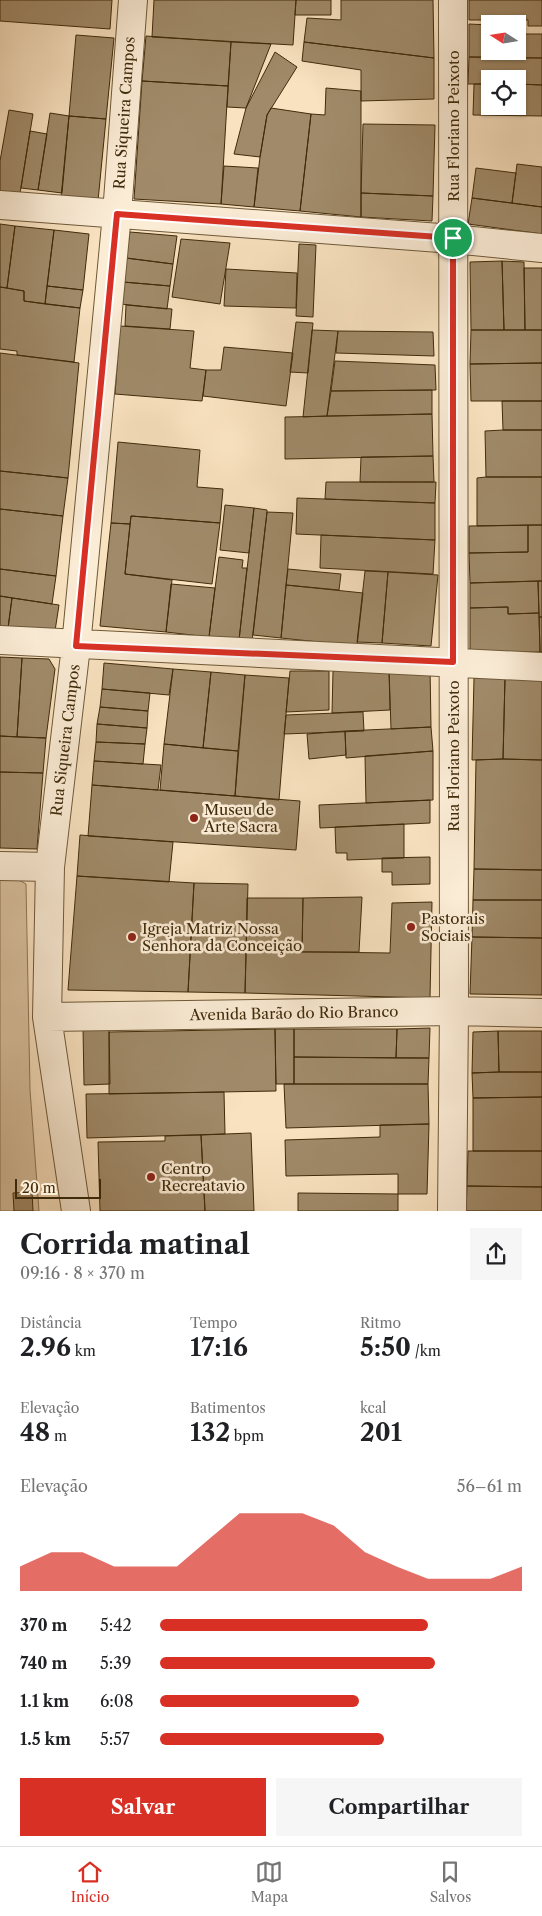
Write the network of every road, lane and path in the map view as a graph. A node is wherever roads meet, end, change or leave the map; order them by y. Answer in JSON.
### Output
{"nodes":[{"id":1,"x":132,"y":0,"type":"edge"},
{"id":2,"x":453,"y":0,"type":"edge"},
{"id":3,"x":0,"y":205,"type":"edge"},
{"id":4,"x":117,"y":214,"type":"junction"},
{"id":5,"x":453,"y":238,"type":"junction"},
{"id":6,"x":542,"y":248,"type":"edge"},
{"id":7,"x":0,"y":640,"type":"edge"},
{"id":8,"x":76,"y":646,"type":"junction"},
{"id":9,"x":453,"y":662,"type":"junction"},
{"id":10,"x":542,"y":667,"type":"edge"},
{"id":11,"x":0,"y":866,"type":"edge"},
{"id":12,"x":50,"y":867,"type":"junction"},
{"id":13,"x":454,"y":1011,"type":"junction"},
{"id":14,"x":542,"y":1013,"type":"edge"},
{"id":15,"x":47,"y":1016,"type":"junction"},
{"id":16,"x":76,"y":1211,"type":"edge"},
{"id":17,"x":452,"y":1211,"type":"edge"}],
"edges":[{"from":1,"to":4,"type":"street","name":"Rua Siqueira Campos"},
{"from":2,"to":5,"type":"street","name":"Rua Floriano Peixoto"},
{"from":3,"to":4,"type":"street"},
{"from":4,"to":5,"type":"street"},
{"from":4,"to":8,"type":"street","name":"Rua Siqueira Campos"},
{"from":5,"to":6,"type":"street"},
{"from":5,"to":9,"type":"street","name":"Rua Floriano Peixoto"},
{"from":7,"to":8,"type":"street"},
{"from":8,"to":9,"type":"street"},
{"from":8,"to":12,"type":"street","name":"Rua Siqueira Campos"},
{"from":9,"to":10,"type":"street"},
{"from":9,"to":13,"type":"street","name":"Rua Floriano Peixoto"},
{"from":11,"to":12,"type":"street"},
{"from":12,"to":15,"type":"street","name":"Rua Siqueira Campos"},
{"from":13,"to":14,"type":"street","name":"Avenida Barão do Rio Branco"},
{"from":13,"to":15,"type":"street","name":"Avenida Barão do Rio Branco"},
{"from":13,"to":17,"type":"street","name":"Rua Floriano Peixoto"},
{"from":15,"to":16,"type":"street","name":"Rua Siqueira Campos"}]}
